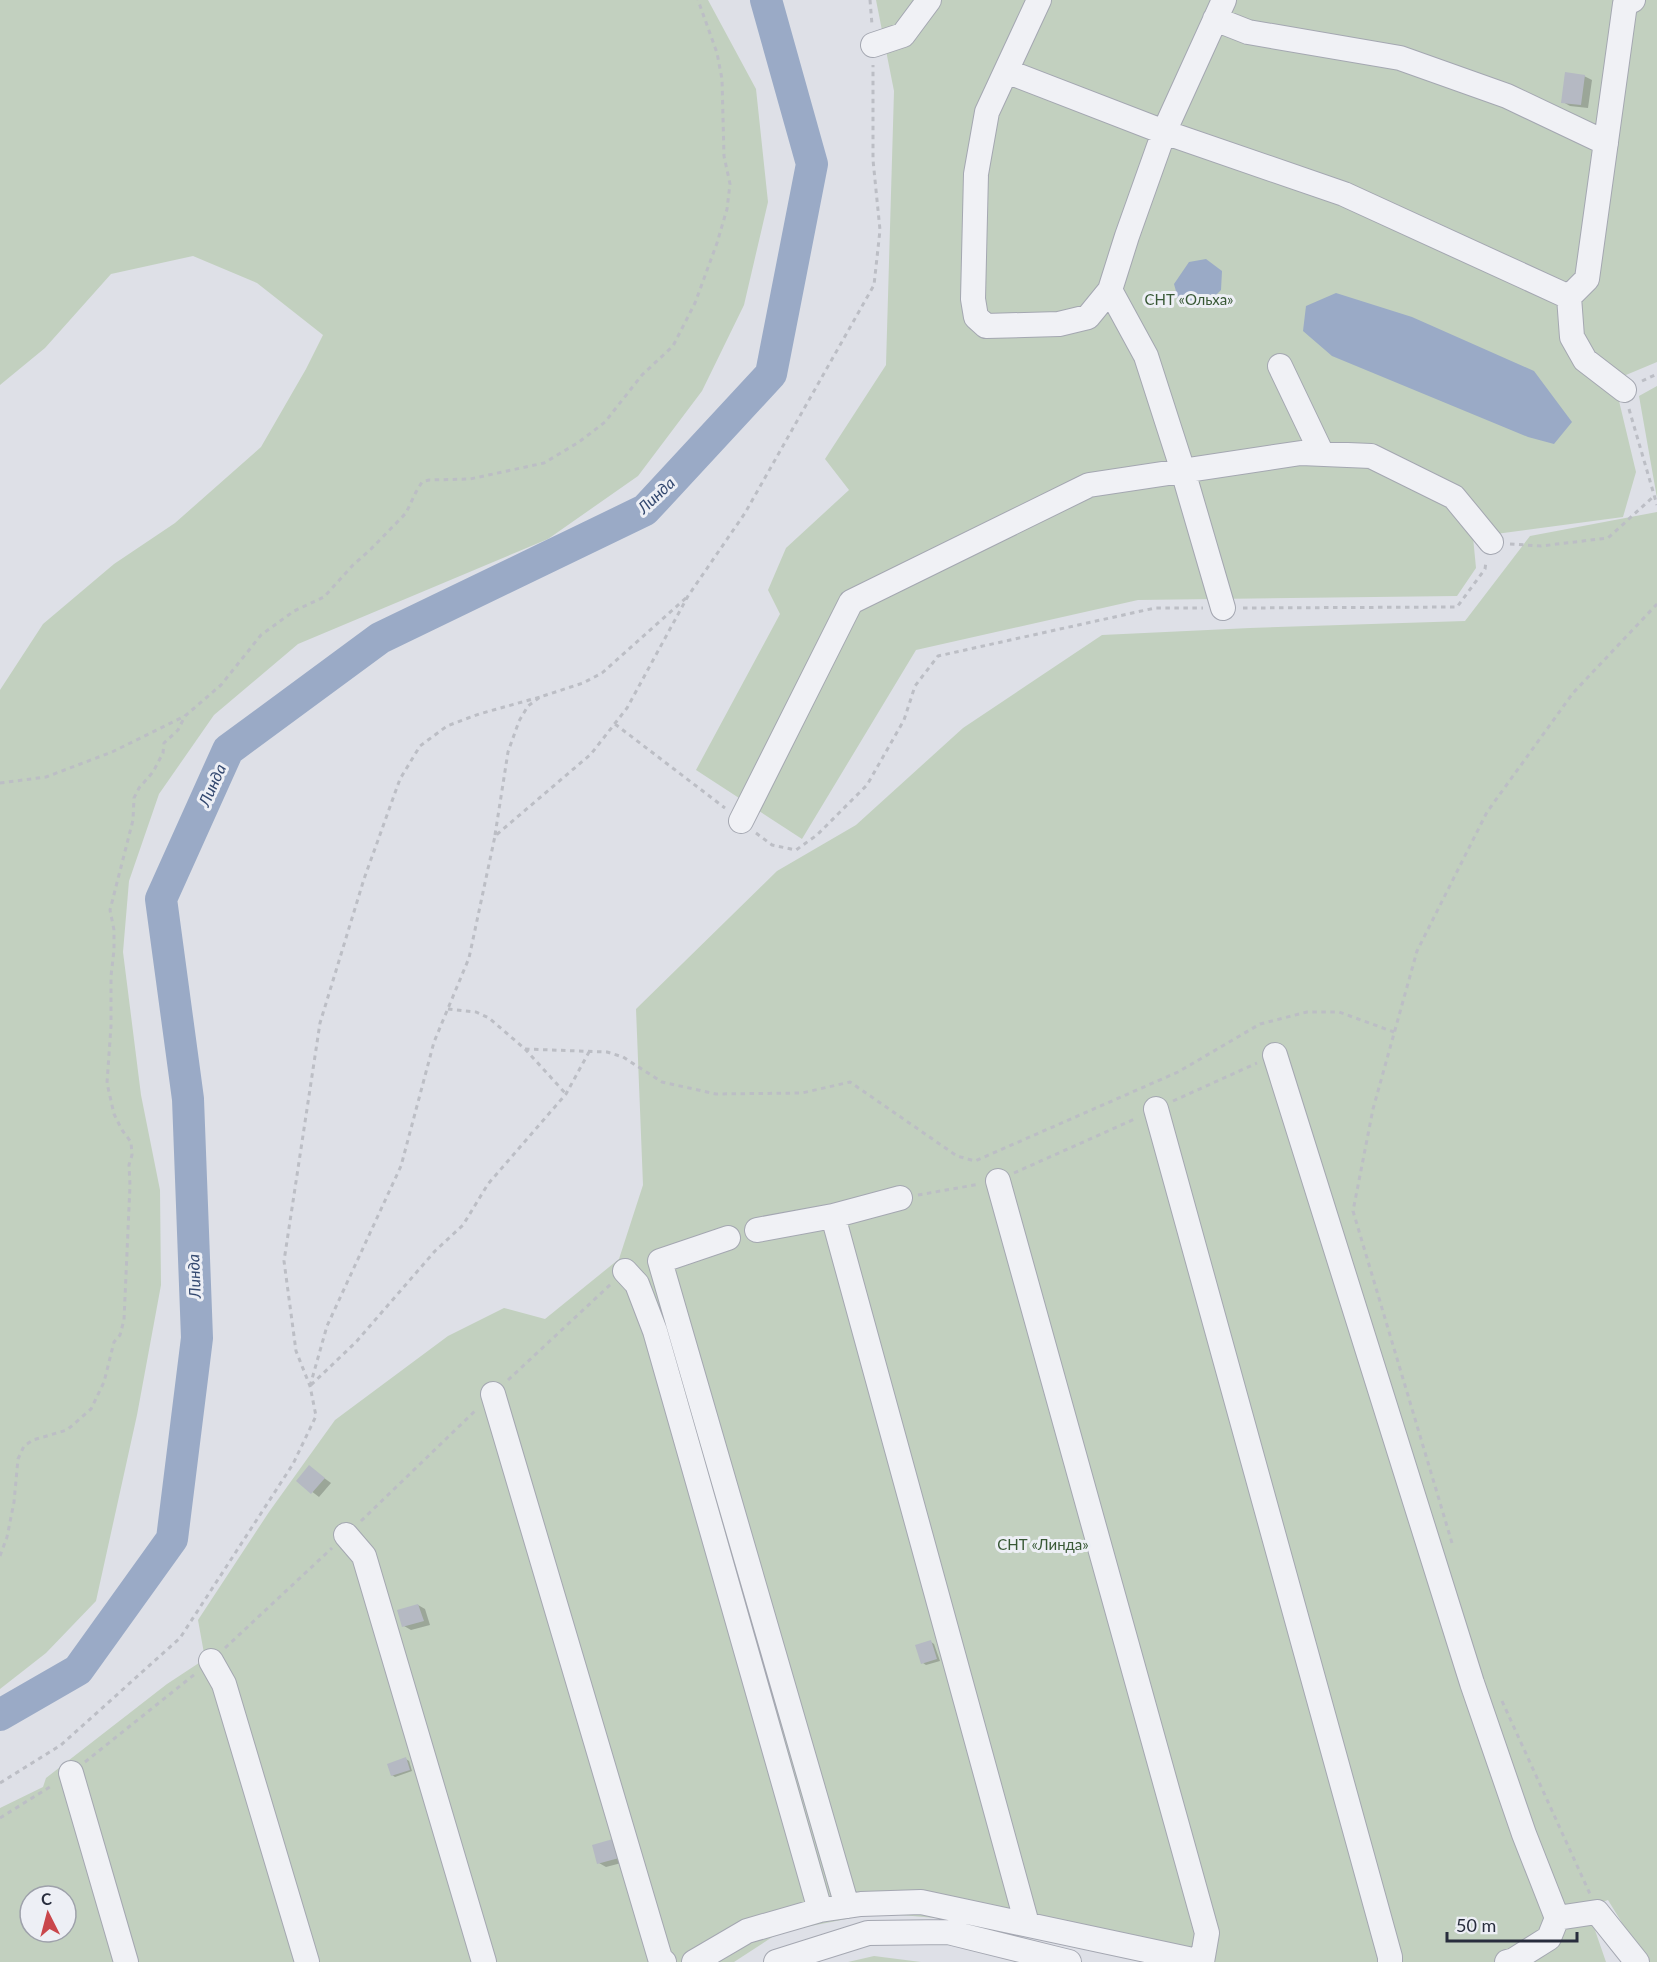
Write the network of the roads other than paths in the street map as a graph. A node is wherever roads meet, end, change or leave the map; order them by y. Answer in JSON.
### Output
{"nodes":[{"id":1,"x":929,"y":0,"type":"edge"},
{"id":2,"x":1039,"y":0,"type":"edge"},
{"id":3,"x":1633,"y":0,"type":"edge"},
{"id":4,"x":1220,"y":10,"type":"edge"},
{"id":5,"x":873,"y":45,"type":"road end"},
{"id":6,"x":1006,"y":71,"type":"junction"},
{"id":7,"x":1164,"y":132,"type":"junction"},
{"id":8,"x":1606,"y":143,"type":"junction"},
{"id":9,"x":1110,"y":290,"type":"junction"},
{"id":10,"x":1569,"y":297,"type":"junction"},
{"id":11,"x":1280,"y":366,"type":"dead end"},
{"id":12,"x":1624,"y":390,"type":"road end"},
{"id":13,"x":1322,"y":454,"type":"junction"},
{"id":14,"x":1183,"y":471,"type":"junction"},
{"id":15,"x":1491,"y":542,"type":"road end"},
{"id":16,"x":1223,"y":608,"type":"road end"},
{"id":17,"x":741,"y":821,"type":"road end"},
{"id":18,"x":1275,"y":1055,"type":"road end"},
{"id":19,"x":1156,"y":1109,"type":"road end"},
{"id":20,"x":998,"y":1180,"type":"road end"},
{"id":21,"x":900,"y":1198,"type":"road end"},
{"id":22,"x":834,"y":1216,"type":"junction"},
{"id":23,"x":757,"y":1230,"type":"dead end"},
{"id":24,"x":728,"y":1238,"type":"dead end"},
{"id":25,"x":626,"y":1271,"type":"dead end"},
{"id":26,"x":493,"y":1394,"type":"dead end"},
{"id":27,"x":346,"y":1535,"type":"dead end"},
{"id":28,"x":211,"y":1661,"type":"dead end"},
{"id":29,"x":71,"y":1773,"type":"dead end"},
{"id":30,"x":847,"y":1906,"type":"junction"},
{"id":31,"x":820,"y":1910,"type":"junction"},
{"id":32,"x":1557,"y":1918,"type":"junction"},
{"id":33,"x":1026,"y":1924,"type":"junction"},
{"id":34,"x":126,"y":1962,"type":"edge"},
{"id":35,"x":307,"y":1962,"type":"edge"},
{"id":36,"x":484,"y":1962,"type":"edge"},
{"id":37,"x":664,"y":1962,"type":"edge"},
{"id":38,"x":694,"y":1962,"type":"edge"},
{"id":39,"x":776,"y":1962,"type":"edge"},
{"id":40,"x":1069,"y":1962,"type":"edge"},
{"id":41,"x":1202,"y":1962,"type":"edge"},
{"id":42,"x":1390,"y":1962,"type":"edge"},
{"id":43,"x":1507,"y":1962,"type":"edge"},
{"id":44,"x":1637,"y":1962,"type":"edge"}],
"edges":[{"from":1,"to":5,"type":"street"},
{"from":2,"to":6,"type":"street"},
{"from":3,"to":8,"type":"street"},
{"from":4,"to":7,"type":"street"},
{"from":4,"to":8,"type":"street"},
{"from":6,"to":7,"type":"street"},
{"from":6,"to":9,"type":"street"},
{"from":7,"to":9,"type":"street"},
{"from":7,"to":10,"type":"street"},
{"from":8,"to":10,"type":"street"},
{"from":9,"to":14,"type":"street"},
{"from":10,"to":12,"type":"street"},
{"from":11,"to":13,"type":"street"},
{"from":13,"to":14,"type":"street"},
{"from":13,"to":15,"type":"street"},
{"from":14,"to":16,"type":"street"},
{"from":14,"to":17,"type":"street"},
{"from":18,"to":32,"type":"street"},
{"from":19,"to":42,"type":"street"},
{"from":20,"to":41,"type":"street"},
{"from":21,"to":22,"type":"street"},
{"from":22,"to":23,"type":"street"},
{"from":22,"to":33,"type":"street"},
{"from":24,"to":30,"type":"street"},
{"from":25,"to":31,"type":"street"},
{"from":26,"to":37,"type":"street"},
{"from":27,"to":36,"type":"street"},
{"from":28,"to":35,"type":"street"},
{"from":29,"to":34,"type":"street"},
{"from":30,"to":31,"type":"street"},
{"from":30,"to":33,"type":"street"},
{"from":31,"to":38,"type":"street"},
{"from":32,"to":43,"type":"street"},
{"from":32,"to":44,"type":"street"},
{"from":33,"to":41,"type":"street"},
{"from":39,"to":40,"type":"street"}]}
